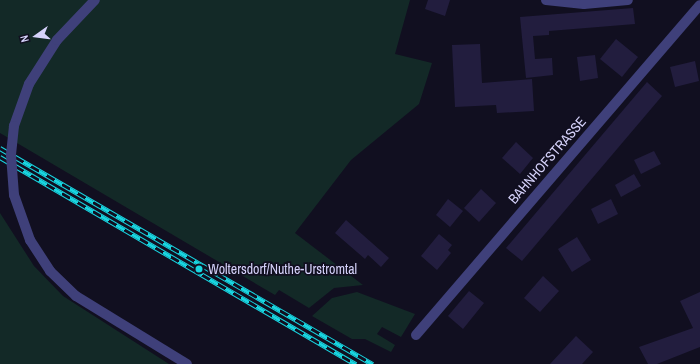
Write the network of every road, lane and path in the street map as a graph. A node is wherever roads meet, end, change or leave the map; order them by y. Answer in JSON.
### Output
{"nodes":[{"id":1,"x":96,"y":0,"type":"edge"},
{"id":2,"x":546,"y":0,"type":"edge"},
{"id":3,"x":628,"y":0,"type":"edge"},
{"id":4,"x":700,"y":5,"type":"edge"},
{"id":5,"x":416,"y":335,"type":"dead end"},
{"id":6,"x":187,"y":364,"type":"edge"}],
"edges":[{"from":1,"to":6,"type":"street","bridge":true},
{"from":2,"to":3,"type":"street"},
{"from":4,"to":5,"type":"street","name":"BAHNHOFSTRASSE"}]}
